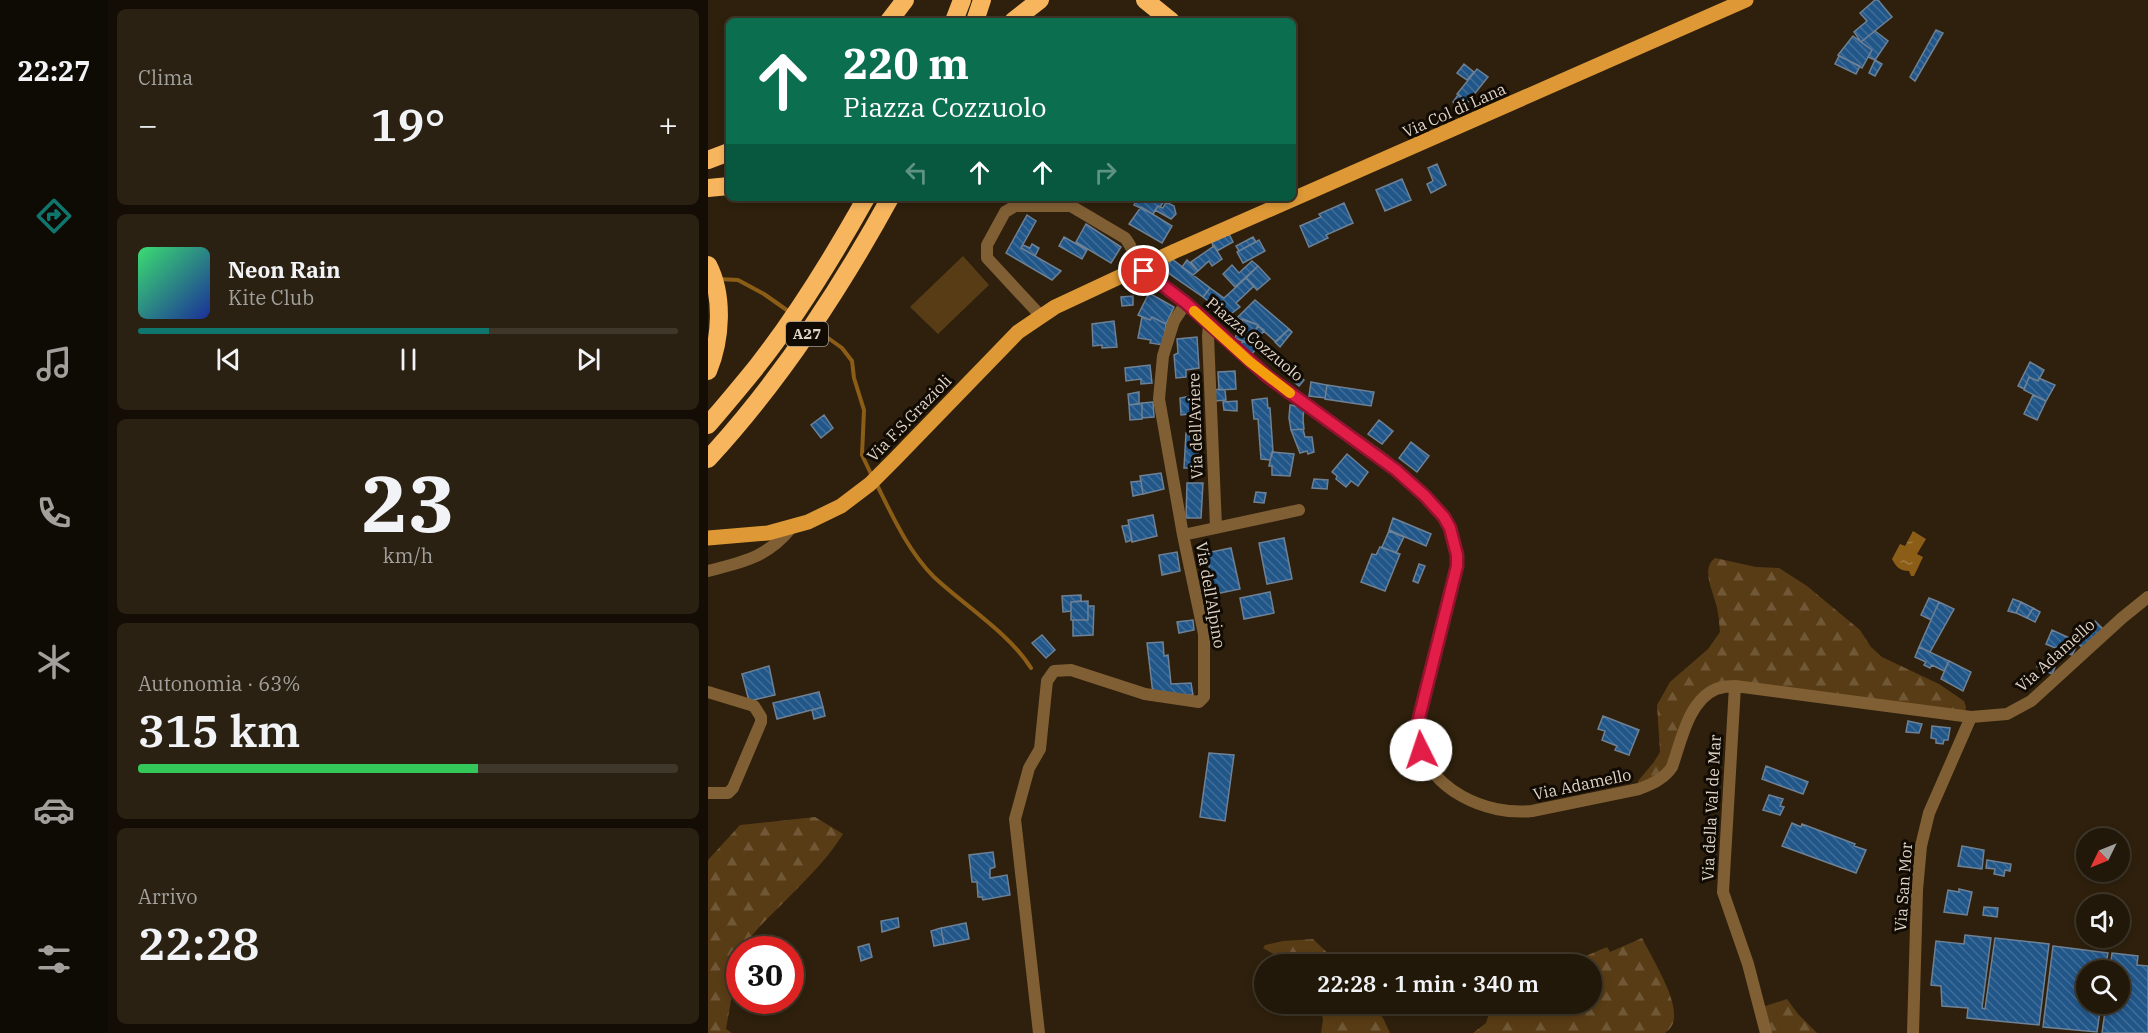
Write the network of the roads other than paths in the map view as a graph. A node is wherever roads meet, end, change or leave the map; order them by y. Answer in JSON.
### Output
{"nodes":[{"id":1,"x":905,"y":0,"type":"edge"},
{"id":2,"x":962,"y":0,"type":"edge"},
{"id":3,"x":982,"y":0,"type":"edge"},
{"id":4,"x":1040,"y":0,"type":"edge"},
{"id":5,"x":1145,"y":0,"type":"edge"},
{"id":6,"x":1160,"y":0,"type":"edge"},
{"id":7,"x":1746,"y":0,"type":"edge"},
{"id":8,"x":891,"y":18,"type":"edge"},
{"id":9,"x":955,"y":18,"type":"edge"},
{"id":10,"x":976,"y":18,"type":"edge"},
{"id":11,"x":1017,"y":18,"type":"edge"},
{"id":12,"x":1167,"y":18,"type":"edge"},
{"id":13,"x":1169,"y":18,"type":"edge"},
{"id":14,"x":726,"y":153,"type":"edge"},
{"id":15,"x":708,"y":160,"type":"edge"},
{"id":16,"x":726,"y":186,"type":"edge"},
{"id":17,"x":708,"y":188,"type":"edge"},
{"id":18,"x":1296,"y":198,"type":"edge"},
{"id":19,"x":864,"y":201,"type":"edge"},
{"id":20,"x":888,"y":201,"type":"edge"},
{"id":21,"x":1289,"y":201,"type":"edge"},
{"id":22,"x":708,"y":265,"type":"edge"},
{"id":23,"x":1141,"y":267,"type":"junction"},
{"id":24,"x":1186,"y":303,"type":"junction"},
{"id":25,"x":1040,"y":315,"type":"junction"},
{"id":26,"x":1209,"y":324,"type":"junction"},
{"id":27,"x":708,"y":371,"type":"edge"},
{"id":28,"x":1320,"y":413,"type":"joint"},
{"id":29,"x":708,"y":425,"type":"edge"},
{"id":30,"x":708,"y":459,"type":"edge"},
{"id":31,"x":1299,"y":510,"type":"dead end"},
{"id":32,"x":792,"y":527,"type":"junction"},
{"id":33,"x":1216,"y":527,"type":"junction"},
{"id":34,"x":1183,"y":535,"type":"junction"},
{"id":35,"x":708,"y":538,"type":"edge"},
{"id":36,"x":708,"y":571,"type":"edge"},
{"id":37,"x":2148,"y":597,"type":"edge"},
{"id":38,"x":1735,"y":686,"type":"junction"},
{"id":39,"x":708,"y":692,"type":"edge"},
{"id":40,"x":1971,"y":717,"type":"junction"},
{"id":41,"x":708,"y":793,"type":"edge"},
{"id":42,"x":1039,"y":1033,"type":"edge"},
{"id":43,"x":1766,"y":1033,"type":"edge"},
{"id":44,"x":1913,"y":1033,"type":"edge"}],
"edges":[{"from":1,"to":8,"type":"highway"},
{"from":2,"to":9,"type":"highway"},
{"from":3,"to":10,"type":"highway"},
{"from":4,"to":11,"type":"highway"},
{"from":5,"to":12,"type":"highway"},
{"from":6,"to":13,"type":"highway"},
{"from":7,"to":18,"type":"main road","name":"Via Col di Lana"},
{"from":14,"to":15,"type":"highway"},
{"from":16,"to":17,"type":"highway"},
{"from":19,"to":29,"type":"highway","number":"A27"},
{"from":20,"to":30,"type":"highway","number":"A27"},
{"from":21,"to":23,"type":"main road","name":"Via Col di Lana"},
{"from":22,"to":27,"type":"highway"},
{"from":23,"to":24,"type":"street","name":"Piazza Cozzuolo"},
{"from":23,"to":25,"type":"main road","name":"Via F.S.Grazioli"},
{"from":23,"to":25,"type":"street"},
{"from":24,"to":26,"type":"street","name":"Piazza Cozzuolo"},
{"from":24,"to":34,"type":"street","name":"Via dell'Alpino"},
{"from":25,"to":32,"type":"main road","name":"Via F.S.Grazioli"},
{"from":26,"to":28,"type":"street","name":"Piazza Cozzuolo"},
{"from":26,"to":33,"type":"street","name":"Via dell'Aviere"},
{"from":28,"to":38,"type":"street","name":"Via Adamello"},
{"from":31,"to":33,"type":"street"},
{"from":32,"to":35,"type":"main road","name":"Via F.S.Grazioli"},
{"from":32,"to":36,"type":"street"},
{"from":33,"to":34,"type":"street"},
{"from":34,"to":42,"type":"street","name":"Via dell'Alpino"},
{"from":37,"to":40,"type":"street","name":"Via Adamello"},
{"from":38,"to":40,"type":"street","name":"Via Adamello"},
{"from":38,"to":43,"type":"street","name":"Via della Val de Mar"},
{"from":39,"to":41,"type":"street"},
{"from":40,"to":44,"type":"street","name":"Via San Mor"}]}
